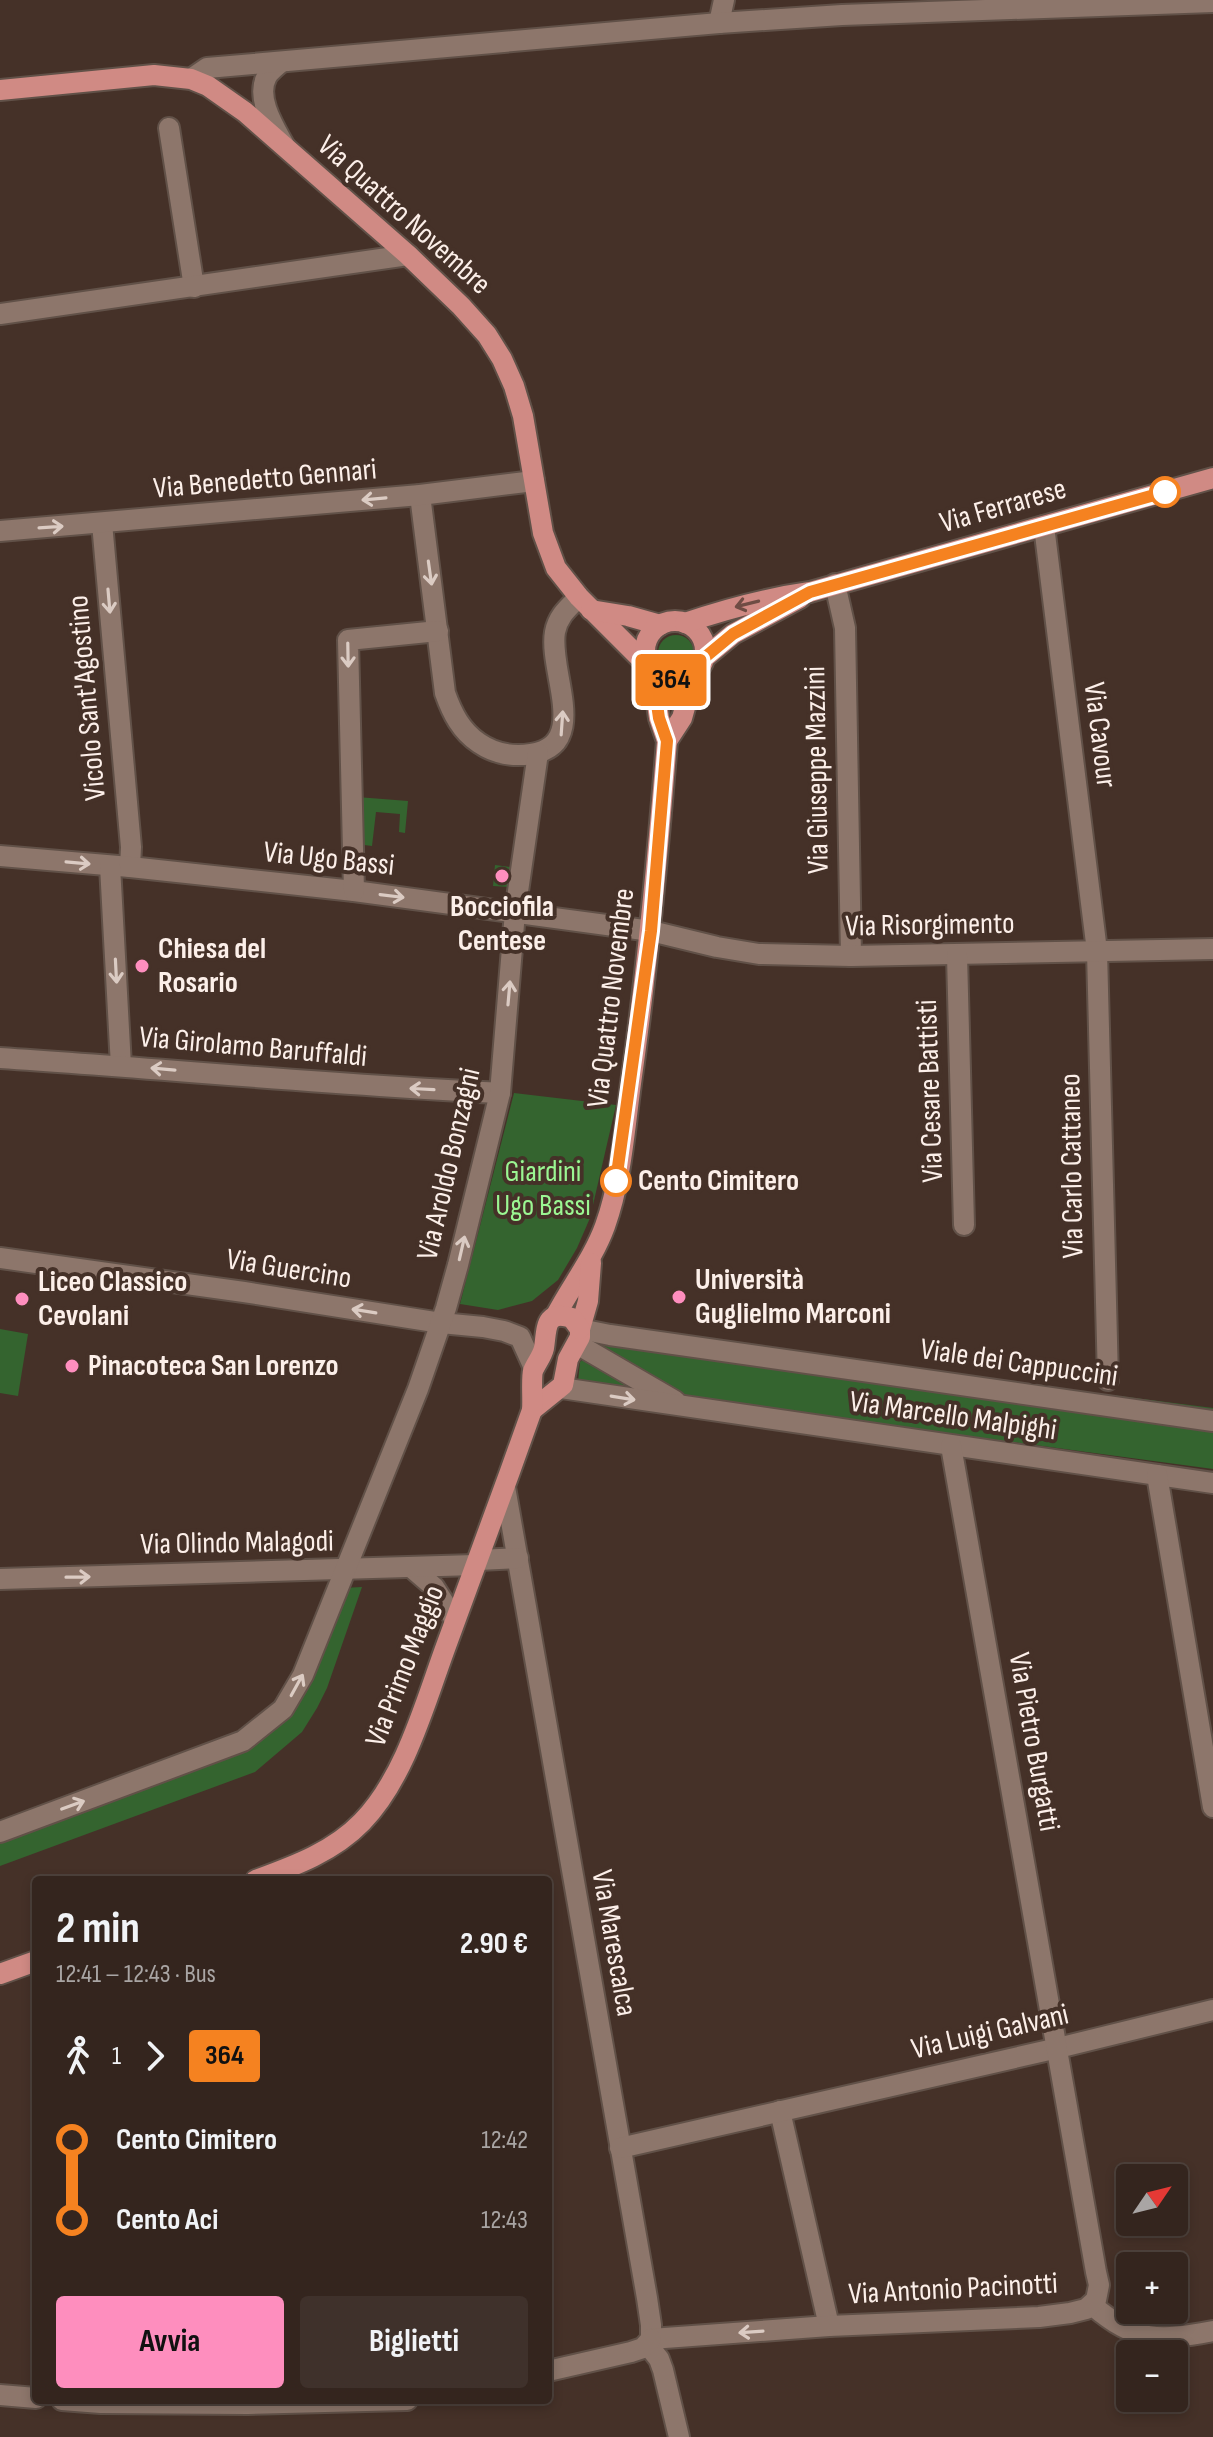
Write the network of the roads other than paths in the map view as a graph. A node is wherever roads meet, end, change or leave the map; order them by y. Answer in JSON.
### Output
{"nodes":[{"id":1,"x":724,"y":0,"type":"edge"},
{"id":2,"x":1213,"y":2,"type":"edge"},
{"id":3,"x":1132,"y":3,"type":"edge"},
{"id":4,"x":719,"y":23,"type":"junction"},
{"id":5,"x":281,"y":62,"type":"junction"},
{"id":6,"x":191,"y":79,"type":"junction"},
{"id":7,"x":0,"y":90,"type":"edge"},
{"id":8,"x":169,"y":128,"type":"dead end"},
{"id":9,"x":286,"y":148,"type":"junction"},
{"id":10,"x":408,"y":255,"type":"junction"},
{"id":11,"x":194,"y":287,"type":"junction"},
{"id":12,"x":0,"y":314,"type":"edge"},
{"id":13,"x":1213,"y":478,"type":"edge"},
{"id":14,"x":534,"y":481,"type":"junction"},
{"id":15,"x":420,"y":495,"type":"junction"},
{"id":16,"x":102,"y":523,"type":"junction"},
{"id":17,"x":1044,"y":526,"type":"junction"},
{"id":18,"x":0,"y":531,"type":"edge"},
{"id":19,"x":835,"y":584,"type":"junction"},
{"id":20,"x":810,"y":592,"type":"junction"},
{"id":21,"x":585,"y":604,"type":"junction"},
{"id":22,"x":685,"y":623,"type":"junction"},
{"id":23,"x":660,"y":625,"type":"junction"},
{"id":24,"x":438,"y":631,"type":"junction"},
{"id":25,"x":699,"y":666,"type":"junction"},
{"id":26,"x":652,"y":670,"type":"junction"},
{"id":27,"x":667,"y":741,"type":"junction"},
{"id":28,"x":538,"y":753,"type":"junction"},
{"id":29,"x":0,"y":856,"type":"edge"},
{"id":30,"x":120,"y":866,"type":"junction"},
{"id":31,"x":354,"y":891,"type":"junction"},
{"id":32,"x":515,"y":912,"type":"junction"},
{"id":33,"x":651,"y":931,"type":"junction"},
{"id":34,"x":1213,"y":949,"type":"edge"},
{"id":35,"x":1097,"y":951,"type":"junction"},
{"id":36,"x":957,"y":955,"type":"junction"},
{"id":37,"x":851,"y":956,"type":"junction"},
{"id":38,"x":0,"y":1058,"type":"edge"},
{"id":39,"x":121,"y":1066,"type":"junction"},
{"id":40,"x":500,"y":1093,"type":"junction"},
{"id":41,"x":964,"y":1225,"type":"dead end"},
{"id":42,"x":0,"y":1258,"type":"edge"},
{"id":43,"x":592,"y":1259,"type":"junction"},
{"id":44,"x":551,"y":1322,"type":"junction"},
{"id":45,"x":441,"y":1323,"type":"junction"},
{"id":46,"x":578,"y":1336,"type":"junction"},
{"id":47,"x":520,"y":1337,"type":"junction"},
{"id":48,"x":1108,"y":1380,"type":"dead end"},
{"id":49,"x":546,"y":1384,"type":"junction"},
{"id":50,"x":685,"y":1408,"type":"junction"},
{"id":51,"x":1213,"y":1421,"type":"edge"},
{"id":52,"x":951,"y":1446,"type":"junction"},
{"id":53,"x":1157,"y":1475,"type":"junction"},
{"id":54,"x":1213,"y":1483,"type":"edge"},
{"id":55,"x":505,"y":1487,"type":"junction"},
{"id":56,"x":518,"y":1558,"type":"junction"},
{"id":57,"x":477,"y":1562,"type":"junction"},
{"id":58,"x":412,"y":1568,"type":"junction"},
{"id":59,"x":345,"y":1570,"type":"junction"},
{"id":60,"x":0,"y":1579,"type":"edge"},
{"id":61,"x":455,"y":1620,"type":"junction"},
{"id":62,"x":1213,"y":1807,"type":"edge"},
{"id":63,"x":0,"y":1832,"type":"edge"},
{"id":64,"x":269,"y":1876,"type":"edge"},
{"id":65,"x":32,"y":1962,"type":"edge"},
{"id":66,"x":0,"y":1974,"type":"edge"},
{"id":67,"x":1213,"y":2010,"type":"edge"},
{"id":68,"x":1058,"y":2048,"type":"junction"},
{"id":69,"x":780,"y":2111,"type":"junction"},
{"id":70,"x":620,"y":2148,"type":"junction"},
{"id":71,"x":1092,"y":2305,"type":"junction"},
{"id":72,"x":829,"y":2326,"type":"junction"},
{"id":73,"x":1213,"y":2331,"type":"edge"},
{"id":74,"x":649,"y":2341,"type":"junction"},
{"id":75,"x":552,"y":2370,"type":"edge"},
{"id":76,"x":0,"y":2395,"type":"edge"},
{"id":77,"x":32,"y":2398,"type":"edge"},
{"id":78,"x":679,"y":2437,"type":"edge"}],
"edges":[{"from":1,"to":4,"type":"street"},
{"from":2,"to":3,"type":"street"},
{"from":3,"to":4,"type":"street"},
{"from":4,"to":5,"type":"street"},
{"from":5,"to":6,"type":"street"},
{"from":5,"to":9,"type":"street"},
{"from":6,"to":7,"type":"main road","name":"Via Quattro Novembre"},
{"from":6,"to":9,"type":"main road","name":"Via Quattro Novembre"},
{"from":8,"to":11,"type":"street"},
{"from":9,"to":10,"type":"main road","name":"Via Quattro Novembre"},
{"from":10,"to":11,"type":"street"},
{"from":10,"to":14,"type":"main road","name":"Via Quattro Novembre"},
{"from":11,"to":12,"type":"street"},
{"from":13,"to":17,"type":"main road","name":"Via Ferrarese"},
{"from":14,"to":15,"type":"street","name":"Via Benedetto Gennari"},
{"from":14,"to":21,"type":"main road","name":"Via Quattro Novembre"},
{"from":15,"to":16,"type":"street","name":"Via Benedetto Gennari","one_way":true},
{"from":15,"to":24,"type":"street","one_way":true},
{"from":18,"to":16,"type":"street","name":"Via Benedetto Gennari","one_way":true},
{"from":16,"to":30,"type":"street","name":"Vicolo Sant'Agostino","one_way":true},
{"from":17,"to":19,"type":"main road","name":"Via Ferrarese"},
{"from":17,"to":35,"type":"street","name":"Via Cavour"},
{"from":19,"to":20,"type":"main road","name":"Via Ferrarese"},
{"from":19,"to":37,"type":"street","name":"Via Giuseppe Mazzini"},
{"from":20,"to":22,"type":"main road","name":"Via Ferrarese","one_way":true},
{"from":20,"to":25,"type":"main road","name":"Via Ferrarese"},
{"from":21,"to":23,"type":"main road"},
{"from":21,"to":26,"type":"main road","name":"Via Quattro Novembre"},
{"from":28,"to":21,"type":"street","one_way":true},
{"from":22,"to":23,"type":"main road"},
{"from":22,"to":25,"type":"main road"},
{"from":23,"to":26,"type":"main road","name":"Via Quattro Novembre"},
{"from":24,"to":28,"type":"street"},
{"from":24,"to":31,"type":"street","one_way":true},
{"from":25,"to":26,"type":"main road"},
{"from":25,"to":27,"type":"main road","name":"Via Quattro Novembre"},
{"from":26,"to":27,"type":"main road","name":"Via Quattro Novembre"},
{"from":27,"to":33,"type":"main road","name":"Via Quattro Novembre"},
{"from":28,"to":32,"type":"street","name":"Via Aroldo Bonzagni"},
{"from":29,"to":30,"type":"street","name":"Via Ugo Bassi","one_way":true},
{"from":30,"to":31,"type":"street","name":"Via Ugo Bassi"},
{"from":30,"to":39,"type":"street","name":"Vicolo Sant'Agostino","one_way":true},
{"from":31,"to":32,"type":"street","name":"Via Ugo Bassi","one_way":true},
{"from":32,"to":33,"type":"street","name":"Via Ugo Bassi"},
{"from":40,"to":32,"type":"street","name":"Via Aroldo Bonzagni","one_way":true},
{"from":33,"to":37,"type":"street","name":"Via Risorgimento"},
{"from":33,"to":43,"type":"main road","name":"Via Quattro Novembre"},
{"from":34,"to":35,"type":"street","name":"Via Risorgimento"},
{"from":35,"to":36,"type":"street","name":"Via Risorgimento"},
{"from":35,"to":48,"type":"street","name":"Via Carlo Cattaneo"},
{"from":36,"to":37,"type":"street","name":"Via Risorgimento"},
{"from":36,"to":41,"type":"street","name":"Via Cesare Battisti"},
{"from":38,"to":39,"type":"street","name":"Via Girolamo Baruffaldi"},
{"from":40,"to":39,"type":"street","name":"Via Girolamo Baruffaldi","one_way":true},
{"from":45,"to":40,"type":"street","name":"Via Aroldo Bonzagni","one_way":true},
{"from":45,"to":42,"type":"street","name":"Via Guercino","one_way":true},
{"from":43,"to":44,"type":"main road","name":"Via Quattro Novembre"},
{"from":43,"to":46,"type":"main road","name":"Via Quattro Novembre"},
{"from":44,"to":46,"type":"main road"},
{"from":44,"to":47,"type":"street"},
{"from":44,"to":49,"type":"main road","name":"Via Quattro Novembre"},
{"from":45,"to":47,"type":"street","name":"Via Guercino"},
{"from":45,"to":59,"type":"street","name":"Via Aroldo Bonzagni"},
{"from":46,"to":49,"type":"main road","name":"Via Quattro Novembre"},
{"from":46,"to":50,"type":"street","name":"Via Marcello Malpighi"},
{"from":46,"to":51,"type":"street","name":"Viale dei Cappuccini"},
{"from":47,"to":49,"type":"street"},
{"from":49,"to":50,"type":"street","name":"Via Marcello Malpighi","one_way":true},
{"from":49,"to":55,"type":"main road","name":"Via Primo Maggio"},
{"from":50,"to":52,"type":"street","name":"Via Marcello Malpighi"},
{"from":52,"to":53,"type":"street","name":"Via Marcello Malpighi"},
{"from":52,"to":68,"type":"street","name":"Via Pietro Burgatti"},
{"from":53,"to":54,"type":"street","name":"Via Marcello Malpighi"},
{"from":53,"to":62,"type":"street"},
{"from":55,"to":56,"type":"street","name":"Via Marescalca"},
{"from":55,"to":57,"type":"main road","name":"Via Primo Maggio"},
{"from":56,"to":57,"type":"street"},
{"from":56,"to":70,"type":"street","name":"Via Marescalca"},
{"from":57,"to":58,"type":"street","name":"Via Olindo Malagodi"},
{"from":57,"to":61,"type":"main road","name":"Via Primo Maggio"},
{"from":58,"to":59,"type":"street","name":"Via Olindo Malagodi"},
{"from":58,"to":61,"type":"street"},
{"from":60,"to":59,"type":"street","name":"Via Olindo Malagodi","one_way":true},
{"from":63,"to":59,"type":"street","name":"Via Aroldo Bonzagni","one_way":true},
{"from":61,"to":64,"type":"main road","name":"Via Primo Maggio"},
{"from":65,"to":66,"type":"main road"},
{"from":67,"to":68,"type":"street","name":"Via Luigi Galvani"},
{"from":68,"to":69,"type":"street","name":"Via Luigi Galvani"},
{"from":68,"to":71,"type":"street","name":"Via Antonio Pacinotti"},
{"from":69,"to":70,"type":"street","name":"Via Luigi Galvani"},
{"from":69,"to":72,"type":"street"},
{"from":70,"to":74,"type":"street","name":"Via Marescalca"},
{"from":71,"to":72,"type":"street","name":"Via Antonio Pacinotti"},
{"from":71,"to":73,"type":"street"},
{"from":72,"to":74,"type":"street","name":"Via Antonio Pacinotti","one_way":true},
{"from":74,"to":75,"type":"street","name":"Via Antonio Pacinotti"},
{"from":74,"to":78,"type":"street"},
{"from":76,"to":77,"type":"street"}]}
